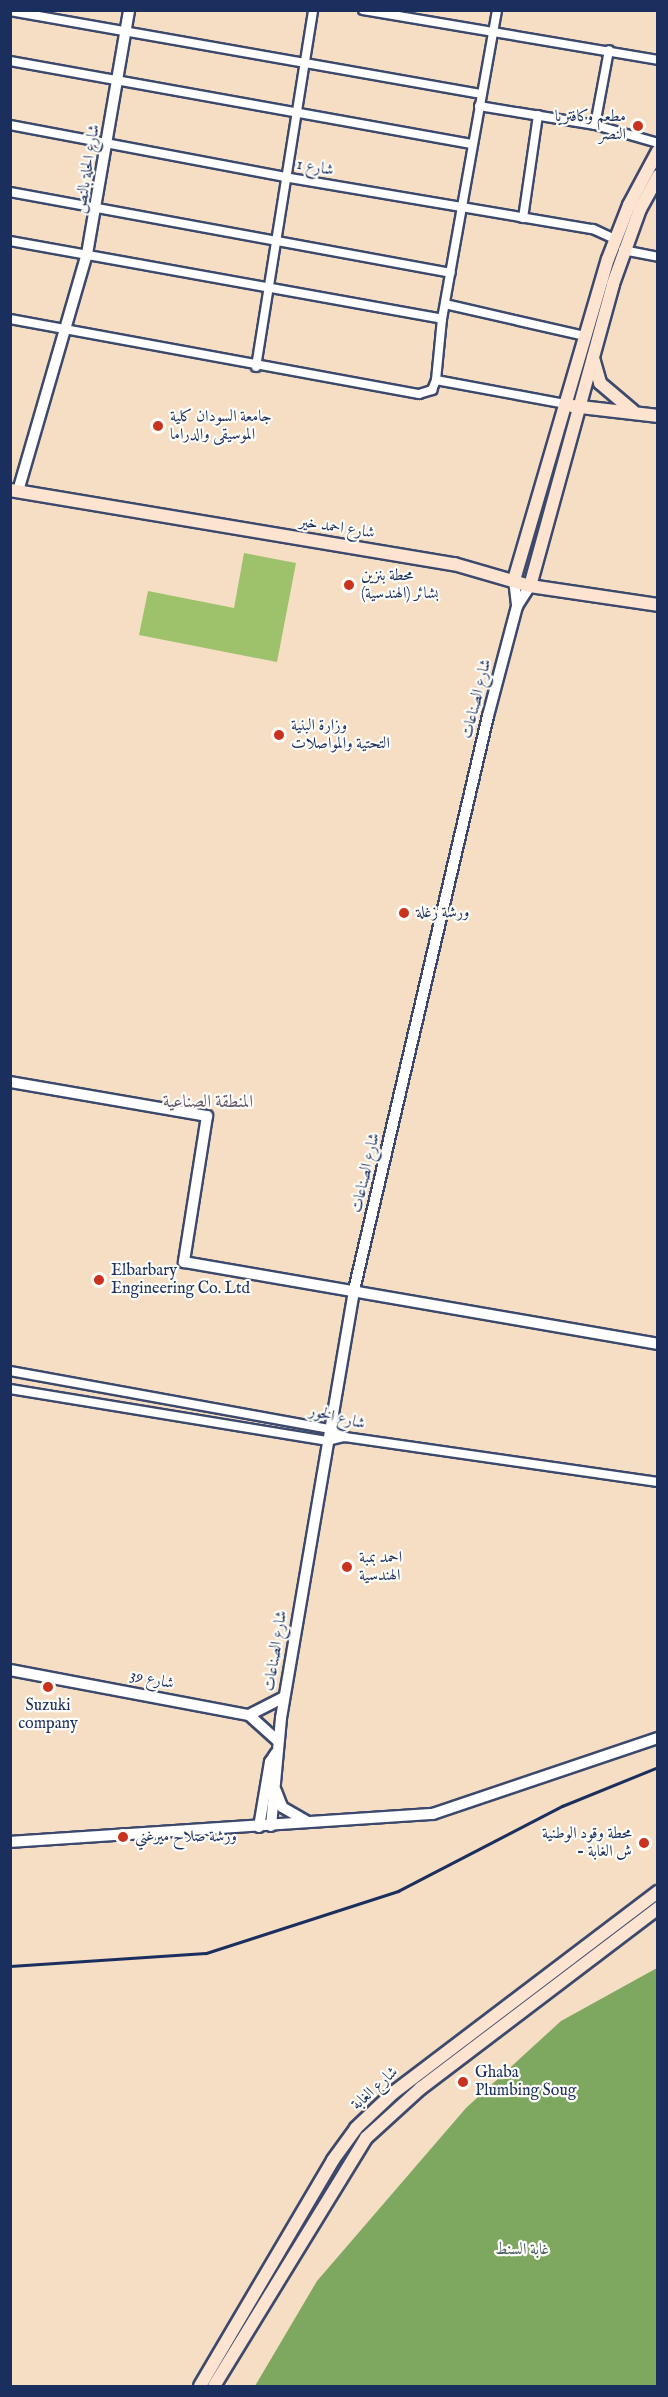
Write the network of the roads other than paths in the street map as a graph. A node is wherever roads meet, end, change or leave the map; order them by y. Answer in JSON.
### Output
{"nodes":[{"id":1,"x":129,"y":10,"type":"edge"},
{"id":2,"x":313,"y":10,"type":"edge"},
{"id":3,"x":363,"y":10,"type":"edge"},
{"id":4,"x":496,"y":10,"type":"edge"},
{"id":5,"x":10,"y":11,"type":"edge"},
{"id":6,"x":125,"y":32,"type":"junction"},
{"id":7,"x":492,"y":34,"type":"junction"},
{"id":8,"x":609,"y":50,"type":"junction"},
{"id":9,"x":657,"y":60,"type":"edge"},
{"id":10,"x":10,"y":61,"type":"edge"},
{"id":11,"x":304,"y":65,"type":"junction"},
{"id":12,"x":117,"y":80,"type":"junction"},
{"id":13,"x":482,"y":94,"type":"junction"},
{"id":14,"x":479,"y":106,"type":"junction"},
{"id":15,"x":295,"y":113,"type":"junction"},
{"id":16,"x":538,"y":115,"type":"junction"},
{"id":17,"x":10,"y":125,"type":"edge"},
{"id":18,"x":595,"y":125,"type":"junction"},
{"id":19,"x":107,"y":141,"type":"junction"},
{"id":20,"x":657,"y":143,"type":"edge"},
{"id":21,"x":472,"y":144,"type":"junction"},
{"id":22,"x":657,"y":151,"type":"edge"},
{"id":23,"x":657,"y":176,"type":"edge"},
{"id":24,"x":284,"y":177,"type":"junction"},
{"id":25,"x":10,"y":192,"type":"edge"},
{"id":26,"x":98,"y":206,"type":"junction"},
{"id":27,"x":462,"y":208,"type":"junction"},
{"id":28,"x":523,"y":218,"type":"junction"},
{"id":29,"x":275,"y":239,"type":"junction"},
{"id":30,"x":615,"y":239,"type":"junction"},
{"id":31,"x":10,"y":241,"type":"edge"},
{"id":32,"x":623,"y":250,"type":"junction"},
{"id":33,"x":87,"y":254,"type":"junction"},
{"id":34,"x":657,"y":257,"type":"edge"},
{"id":35,"x":451,"y":273,"type":"junction"},
{"id":36,"x":267,"y":287,"type":"junction"},
{"id":37,"x":445,"y":304,"type":"junction"},
{"id":38,"x":10,"y":319,"type":"edge"},
{"id":39,"x":442,"y":319,"type":"junction"},
{"id":40,"x":68,"y":330,"type":"junction"},
{"id":41,"x":585,"y":336,"type":"junction"},
{"id":42,"x":593,"y":354,"type":"junction"},
{"id":43,"x":256,"y":367,"type":"junction"},
{"id":44,"x":436,"y":380,"type":"junction"},
{"id":45,"x":565,"y":404,"type":"junction"},
{"id":46,"x":578,"y":407,"type":"junction"},
{"id":47,"x":634,"y":412,"type":"junction"},
{"id":48,"x":657,"y":416,"type":"edge"},
{"id":49,"x":14,"y":490,"type":"edge"},
{"id":50,"x":514,"y":580,"type":"junction"},
{"id":51,"x":530,"y":586,"type":"junction"},
{"id":52,"x":657,"y":605,"type":"edge"},
{"id":53,"x":517,"y":606,"type":"junction"},
{"id":54,"x":10,"y":1082,"type":"edge"},
{"id":55,"x":354,"y":1290,"type":"junction"},
{"id":56,"x":657,"y":1344,"type":"edge"},
{"id":57,"x":10,"y":1371,"type":"edge"},
{"id":58,"x":82,"y":1384,"type":"junction"},
{"id":59,"x":10,"y":1389,"type":"edge"},
{"id":60,"x":79,"y":1401,"type":"junction"},
{"id":61,"x":329,"y":1429,"type":"junction"},
{"id":62,"x":345,"y":1437,"type":"junction"},
{"id":63,"x":327,"y":1441,"type":"junction"},
{"id":64,"x":657,"y":1482,"type":"edge"},
{"id":65,"x":10,"y":1670,"type":"edge"},
{"id":66,"x":284,"y":1697,"type":"junction"},
{"id":67,"x":249,"y":1715,"type":"junction"},
{"id":68,"x":657,"y":1738,"type":"edge"},
{"id":69,"x":277,"y":1747,"type":"junction"},
{"id":70,"x":276,"y":1783,"type":"junction"},
{"id":71,"x":308,"y":1822,"type":"junction"},
{"id":72,"x":271,"y":1826,"type":"junction"},
{"id":73,"x":259,"y":1827,"type":"junction"},
{"id":74,"x":10,"y":1842,"type":"edge"},
{"id":75,"x":657,"y":1892,"type":"edge"},
{"id":76,"x":657,"y":1908,"type":"edge"},
{"id":77,"x":200,"y":2386,"type":"edge"},
{"id":78,"x":214,"y":2386,"type":"edge"}],
"edges":[{"from":1,"to":6,"type":"street","name":"شارع الحلة بالنص"},
{"from":2,"to":11,"type":"street"},
{"from":3,"to":7,"type":"street"},
{"from":4,"to":7,"type":"street"},
{"from":5,"to":6,"type":"street"},
{"from":6,"to":11,"type":"street"},
{"from":6,"to":12,"type":"street","name":"شارع الحلة بالنص"},
{"from":7,"to":8,"type":"street"},
{"from":7,"to":13,"type":"street"},
{"from":8,"to":9,"type":"street"},
{"from":8,"to":18,"type":"street"},
{"from":10,"to":12,"type":"street"},
{"from":11,"to":13,"type":"street"},
{"from":11,"to":15,"type":"street"},
{"from":12,"to":15,"type":"street"},
{"from":12,"to":19,"type":"street","name":"شارع الحلة بالنص"},
{"from":13,"to":14,"type":"street"},
{"from":14,"to":16,"type":"street"},
{"from":14,"to":21,"type":"street"},
{"from":15,"to":21,"type":"street"},
{"from":15,"to":24,"type":"street"},
{"from":16,"to":18,"type":"street"},
{"from":16,"to":28,"type":"street"},
{"from":17,"to":19,"type":"street","name":"شارع 1"},
{"from":18,"to":20,"type":"street"},
{"from":19,"to":24,"type":"street","name":"شارع 1"},
{"from":19,"to":26,"type":"street","name":"شارع الحلة بالنص"},
{"from":21,"to":27,"type":"street"},
{"from":22,"to":30,"type":"main road"},
{"from":23,"to":32,"type":"main road"},
{"from":24,"to":27,"type":"street","name":"شارع 1"},
{"from":24,"to":29,"type":"street"},
{"from":25,"to":26,"type":"street"},
{"from":26,"to":29,"type":"street"},
{"from":26,"to":33,"type":"street","name":"شارع الحلة بالنص"},
{"from":27,"to":28,"type":"street","name":"شارع 1"},
{"from":27,"to":35,"type":"street"},
{"from":28,"to":30,"type":"street","name":"شارع 1"},
{"from":29,"to":35,"type":"street"},
{"from":29,"to":36,"type":"street"},
{"from":30,"to":41,"type":"main road"},
{"from":31,"to":33,"type":"street"},
{"from":32,"to":34,"type":"street"},
{"from":32,"to":42,"type":"main road"},
{"from":33,"to":36,"type":"street"},
{"from":33,"to":40,"type":"street","name":"شارع الحلة بالنص"},
{"from":35,"to":37,"type":"street"},
{"from":36,"to":39,"type":"street"},
{"from":36,"to":43,"type":"street"},
{"from":37,"to":39,"type":"street"},
{"from":37,"to":41,"type":"street"},
{"from":38,"to":40,"type":"street"},
{"from":39,"to":44,"type":"street"},
{"from":40,"to":43,"type":"street"},
{"from":40,"to":49,"type":"street","name":"شارع الحلة بالنص"},
{"from":41,"to":45,"type":"main road"},
{"from":42,"to":46,"type":"main road"},
{"from":42,"to":47,"type":"main road"},
{"from":43,"to":44,"type":"street"},
{"from":44,"to":45,"type":"street"},
{"from":45,"to":46,"type":"main road"},
{"from":45,"to":50,"type":"main road"},
{"from":46,"to":47,"type":"main road"},
{"from":46,"to":51,"type":"main road"},
{"from":47,"to":48,"type":"main road"},
{"from":49,"to":50,"type":"main road","name":"شارع احمد خير"},
{"from":50,"to":51,"type":"main road","name":"شارع احمد خير"},
{"from":50,"to":53,"type":"street"},
{"from":51,"to":52,"type":"main road","name":"شارع احمد خير"},
{"from":51,"to":53,"type":"street"},
{"from":53,"to":55,"type":"street","name":"شارع الصناعات"},
{"from":54,"to":55,"type":"street"},
{"from":55,"to":56,"type":"street"},
{"from":55,"to":61,"type":"street","name":"شارع الصناعات"},
{"from":57,"to":58,"type":"street","name":"شارع الخور"},
{"from":58,"to":60,"type":"street"},
{"from":58,"to":61,"type":"street","name":"شارع الخور"},
{"from":59,"to":60,"type":"street"},
{"from":60,"to":63,"type":"street"},
{"from":61,"to":62,"type":"street","name":"شارع الخور"},
{"from":61,"to":63,"type":"street","name":"شارع الصناعات"},
{"from":62,"to":63,"type":"street"},
{"from":62,"to":64,"type":"street","name":"شارع الخور"},
{"from":63,"to":66,"type":"street","name":"شارع الصناعات"},
{"from":65,"to":67,"type":"street","name":"شارع 39"},
{"from":66,"to":67,"type":"street"},
{"from":66,"to":69,"type":"street","name":"شارع الصناعات"},
{"from":67,"to":69,"type":"street"},
{"from":68,"to":71,"type":"street"},
{"from":69,"to":70,"type":"street"},
{"from":69,"to":73,"type":"street"},
{"from":70,"to":71,"type":"street"},
{"from":70,"to":72,"type":"street"},
{"from":71,"to":72,"type":"street"},
{"from":72,"to":73,"type":"street"},
{"from":73,"to":74,"type":"street"},
{"from":75,"to":77,"type":"main road","name":"شارع الغابة"},
{"from":76,"to":78,"type":"main road","name":"شارع الغابة"}]}
